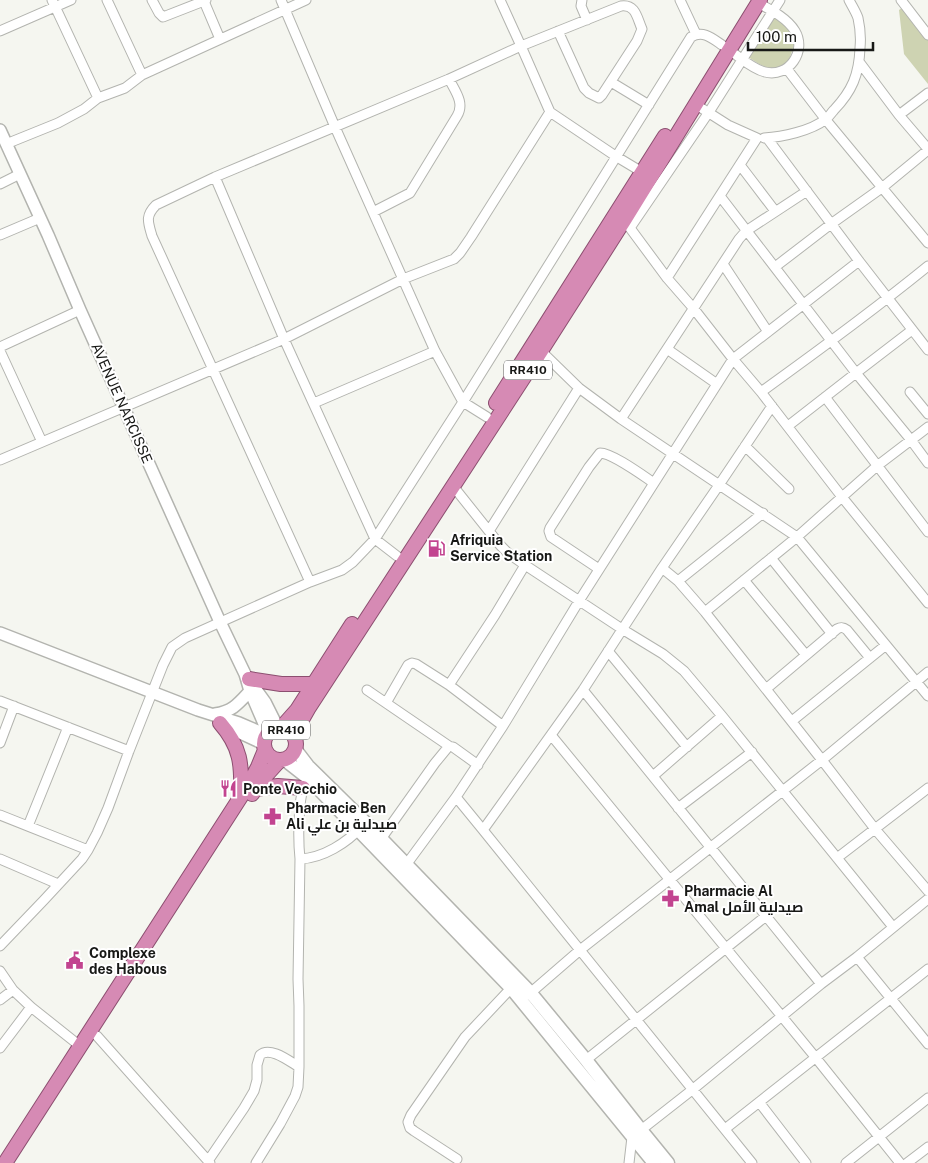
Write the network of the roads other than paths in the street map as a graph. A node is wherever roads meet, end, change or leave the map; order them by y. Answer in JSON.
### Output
{"nodes":[{"id":1,"x":71,"y":0,"type":"edge"},
{"id":2,"x":107,"y":0,"type":"edge"},
{"id":3,"x":152,"y":0,"type":"edge"},
{"id":4,"x":205,"y":0,"type":"edge"},
{"id":5,"x":281,"y":0,"type":"edge"},
{"id":6,"x":306,"y":0,"type":"edge"},
{"id":7,"x":500,"y":0,"type":"edge"},
{"id":8,"x":582,"y":0,"type":"edge"},
{"id":9,"x":680,"y":0,"type":"edge"},
{"id":10,"x":780,"y":0,"type":"edge"},
{"id":11,"x":849,"y":0,"type":"edge"},
{"id":12,"x":901,"y":0,"type":"edge"},
{"id":13,"x":756,"y":1,"type":"edge"},
{"id":14,"x":53,"y":3,"type":"edge"},
{"id":15,"x":285,"y":9,"type":"junction"},
{"id":16,"x":773,"y":12,"type":"junction"},
{"id":17,"x":587,"y":20,"type":"junction"},
{"id":18,"x":0,"y":30,"type":"edge"},
{"id":19,"x":558,"y":31,"type":"junction"},
{"id":20,"x":696,"y":34,"type":"junction"},
{"id":21,"x":928,"y":35,"type":"edge"},
{"id":22,"x":220,"y":39,"type":"junction"},
{"id":23,"x":521,"y":46,"type":"junction"},
{"id":24,"x":726,"y":47,"type":"junction"},
{"id":25,"x":742,"y":59,"type":"junction"},
{"id":26,"x":860,"y":63,"type":"junction"},
{"id":27,"x":787,"y":69,"type":"junction"},
{"id":28,"x":142,"y":75,"type":"junction"},
{"id":29,"x":449,"y":79,"type":"junction"},
{"id":30,"x":611,"y":82,"type":"junction"},
{"id":31,"x":928,"y":93,"type":"edge"},
{"id":32,"x":98,"y":98,"type":"junction"},
{"id":33,"x":695,"y":104,"type":"junction"},
{"id":34,"x":649,"y":105,"type":"junction"},
{"id":35,"x":550,"y":112,"type":"junction"},
{"id":36,"x":709,"y":112,"type":"junction"},
{"id":37,"x":899,"y":115,"type":"junction"},
{"id":38,"x":826,"y":120,"type":"junction"},
{"id":39,"x":335,"y":127,"type":"junction"},
{"id":40,"x":0,"y":130,"type":"edge"},
{"id":41,"x":762,"y":138,"type":"junction"},
{"id":42,"x":6,"y":144,"type":"junction"},
{"id":43,"x":928,"y":150,"type":"edge"},
{"id":44,"x":617,"y":157,"type":"junction"},
{"id":45,"x":740,"y":165,"type":"junction"},
{"id":46,"x":642,"y":172,"type":"junction"},
{"id":47,"x":20,"y":174,"type":"junction"},
{"id":48,"x":214,"y":177,"type":"junction"},
{"id":49,"x":0,"y":184,"type":"edge"},
{"id":50,"x":883,"y":187,"type":"junction"},
{"id":51,"x":807,"y":191,"type":"junction"},
{"id":52,"x":720,"y":196,"type":"junction"},
{"id":53,"x":775,"y":211,"type":"junction"},
{"id":54,"x":373,"y":212,"type":"junction"},
{"id":55,"x":40,"y":218,"type":"junction"},
{"id":56,"x":627,"y":223,"type":"junction"},
{"id":57,"x":831,"y":224,"type":"junction"},
{"id":58,"x":746,"y":231,"type":"junction"},
{"id":59,"x":0,"y":235,"type":"edge"},
{"id":60,"x":928,"y":242,"type":"edge"},
{"id":61,"x":859,"y":261,"type":"junction"},
{"id":62,"x":723,"y":264,"type":"junction"},
{"id":63,"x":928,"y":266,"type":"edge"},
{"id":64,"x":775,"y":267,"type":"junction"},
{"id":65,"x":667,"y":278,"type":"junction"},
{"id":66,"x":403,"y":279,"type":"junction"},
{"id":67,"x":888,"y":298,"type":"junction"},
{"id":68,"x":804,"y":304,"type":"junction"},
{"id":69,"x":694,"y":309,"type":"junction"},
{"id":70,"x":80,"y":310,"type":"junction"},
{"id":71,"x":912,"y":330,"type":"junction"},
{"id":72,"x":768,"y":332,"type":"junction"},
{"id":73,"x":284,"y":339,"type":"junction"},
{"id":74,"x":832,"y":341,"type":"junction"},
{"id":75,"x":0,"y":347,"type":"edge"},
{"id":76,"x":667,"y":350,"type":"junction"},
{"id":77,"x":928,"y":350,"type":"edge"},
{"id":78,"x":0,"y":351,"type":"edge"},
{"id":79,"x":540,"y":351,"type":"junction"},
{"id":80,"x":435,"y":352,"type":"junction"},
{"id":81,"x":733,"y":359,"type":"junction"},
{"id":82,"x":213,"y":369,"type":"junction"},
{"id":83,"x":856,"y":372,"type":"junction"},
{"id":84,"x":717,"y":384,"type":"junction"},
{"id":85,"x":579,"y":388,"type":"junction"},
{"id":86,"x":761,"y":392,"type":"junction"},
{"id":87,"x":910,"y":392,"type":"dead end"},
{"id":88,"x":824,"y":397,"type":"junction"},
{"id":89,"x":463,"y":402,"type":"junction"},
{"id":90,"x":314,"y":403,"type":"junction"},
{"id":91,"x":772,"y":406,"type":"junction"},
{"id":92,"x":124,"y":407,"type":"junction"},
{"id":93,"x":928,"y":414,"type":"edge"},
{"id":94,"x":487,"y":417,"type":"junction"},
{"id":95,"x":621,"y":419,"type":"junction"},
{"id":96,"x":788,"y":426,"type":"junction"},
{"id":97,"x":928,"y":427,"type":"edge"},
{"id":98,"x":911,"y":440,"type":"junction"},
{"id":99,"x":42,"y":442,"type":"junction"},
{"id":100,"x":745,"y":446,"type":"junction"},
{"id":101,"x":672,"y":454,"type":"junction"},
{"id":102,"x":0,"y":460,"type":"edge"},
{"id":103,"x":928,"y":463,"type":"edge"},
{"id":104,"x":877,"y":466,"type":"junction"},
{"id":105,"x":654,"y":483,"type":"junction"},
{"id":106,"x":719,"y":485,"type":"junction"},
{"id":107,"x":453,"y":486,"type":"junction"},
{"id":108,"x":789,"y":489,"type":"dead end"},
{"id":109,"x":842,"y":497,"type":"junction"},
{"id":110,"x":763,"y":514,"type":"junction"},
{"id":111,"x":489,"y":531,"type":"junction"},
{"id":112,"x":928,"y":532,"type":"edge"},
{"id":113,"x":797,"y":537,"type":"junction"},
{"id":114,"x":375,"y":539,"type":"junction"},
{"id":115,"x":397,"y":556,"type":"junction"},
{"id":116,"x":771,"y":558,"type":"junction"},
{"id":117,"x":525,"y":565,"type":"junction"},
{"id":118,"x":662,"y":568,"type":"junction"},
{"id":119,"x":599,"y":569,"type":"junction"},
{"id":120,"x":744,"y":580,"type":"junction"},
{"id":121,"x":678,"y":581,"type":"junction"},
{"id":122,"x":310,"y":582,"type":"junction"},
{"id":123,"x":579,"y":601,"type":"junction"},
{"id":124,"x":928,"y":603,"type":"edge"},
{"id":125,"x":704,"y":612,"type":"junction"},
{"id":126,"x":220,"y":622,"type":"junction"},
{"id":127,"x":622,"y":629,"type":"junction"},
{"id":128,"x":0,"y":633,"type":"edge"},
{"id":129,"x":832,"y":634,"type":"junction"},
{"id":130,"x":886,"y":645,"type":"junction"},
{"id":131,"x":608,"y":651,"type":"junction"},
{"id":132,"x":806,"y":655,"type":"junction"},
{"id":133,"x":870,"y":658,"type":"junction"},
{"id":134,"x":928,"y":672,"type":"edge"},
{"id":135,"x":248,"y":681,"type":"junction"},
{"id":136,"x":916,"y":681,"type":"junction"},
{"id":137,"x":313,"y":684,"type":"junction"},
{"id":138,"x":449,"y":685,"type":"junction"},
{"id":139,"x":766,"y":689,"type":"junction"},
{"id":140,"x":367,"y":690,"type":"dead end"},
{"id":141,"x":583,"y":690,"type":"junction"},
{"id":142,"x":152,"y":692,"type":"junction"},
{"id":143,"x":928,"y":696,"type":"edge"},
{"id":144,"x":0,"y":701,"type":"edge"},
{"id":145,"x":386,"y":704,"type":"junction"},
{"id":146,"x":14,"y":706,"type":"junction"},
{"id":147,"x":722,"y":716,"type":"junction"},
{"id":148,"x":216,"y":719,"type":"junction"},
{"id":149,"x":792,"y":722,"type":"junction"},
{"id":150,"x":503,"y":726,"type":"junction"},
{"id":151,"x":68,"y":727,"type":"junction"},
{"id":152,"x":551,"y":735,"type":"junction"},
{"id":153,"x":270,"y":737,"type":"junction"},
{"id":154,"x":0,"y":742,"type":"edge"},
{"id":155,"x":295,"y":744,"type":"junction"},
{"id":156,"x":449,"y":746,"type":"junction"},
{"id":157,"x":687,"y":747,"type":"junction"},
{"id":158,"x":129,"y":751,"type":"junction"},
{"id":159,"x":752,"y":752,"type":"junction"},
{"id":160,"x":282,"y":760,"type":"junction"},
{"id":161,"x":822,"y":760,"type":"junction"},
{"id":162,"x":478,"y":764,"type":"junction"},
{"id":163,"x":653,"y":776,"type":"junction"},
{"id":164,"x":305,"y":783,"type":"junction"},
{"id":165,"x":928,"y":788,"type":"edge"},
{"id":166,"x":255,"y":789,"type":"junction"},
{"id":167,"x":783,"y":791,"type":"junction"},
{"id":168,"x":241,"y":796,"type":"junction"},
{"id":169,"x":456,"y":798,"type":"junction"},
{"id":170,"x":678,"y":808,"type":"junction"},
{"id":171,"x":0,"y":815,"type":"edge"},
{"id":172,"x":28,"y":826,"type":"junction"},
{"id":173,"x":362,"y":827,"type":"junction"},
{"id":174,"x":875,"y":829,"type":"junction"},
{"id":175,"x":483,"y":830,"type":"junction"},
{"id":176,"x":381,"y":839,"type":"junction"},
{"id":177,"x":710,"y":847,"type":"junction"},
{"id":178,"x":88,"y":850,"type":"junction"},
{"id":179,"x":837,"y":858,"type":"junction"},
{"id":180,"x":0,"y":859,"type":"edge"},
{"id":181,"x":300,"y":859,"type":"junction"},
{"id":182,"x":403,"y":869,"type":"junction"},
{"id":183,"x":669,"y":880,"type":"junction"},
{"id":184,"x":58,"y":884,"type":"junction"},
{"id":185,"x":928,"y":891,"type":"edge"},
{"id":186,"x":928,"y":899,"type":"edge"},
{"id":187,"x":766,"y":916,"type":"junction"},
{"id":188,"x":893,"y":927,"type":"junction"},
{"id":189,"x":0,"y":946,"type":"edge"},
{"id":190,"x":726,"y":949,"type":"junction"},
{"id":191,"x":580,"y":950,"type":"junction"},
{"id":192,"x":857,"y":957,"type":"junction"},
{"id":193,"x":928,"y":969,"type":"edge"},
{"id":194,"x":0,"y":972,"type":"edge"},
{"id":195,"x":515,"y":984,"type":"junction"},
{"id":196,"x":821,"y":984,"type":"junction"},
{"id":197,"x":13,"y":990,"type":"junction"},
{"id":198,"x":526,"y":997,"type":"junction"},
{"id":199,"x":892,"y":998,"type":"junction"},
{"id":200,"x":0,"y":1000,"type":"edge"},
{"id":201,"x":31,"y":1007,"type":"junction"},
{"id":202,"x":782,"y":1017,"type":"junction"},
{"id":203,"x":637,"y":1020,"type":"junction"},
{"id":204,"x":97,"y":1036,"type":"junction"},
{"id":205,"x":928,"y":1044,"type":"edge"},
{"id":206,"x":80,"y":1046,"type":"junction"},
{"id":207,"x":0,"y":1048,"type":"edge"},
{"id":208,"x":816,"y":1058,"type":"junction"},
{"id":209,"x":586,"y":1060,"type":"junction"},
{"id":210,"x":299,"y":1067,"type":"junction"},
{"id":211,"x":692,"y":1090,"type":"junction"},
{"id":212,"x":928,"y":1098,"type":"edge"},
{"id":213,"x":759,"y":1102,"type":"junction"},
{"id":214,"x":725,"y":1129,"type":"junction"},
{"id":215,"x":636,"y":1134,"type":"junction"},
{"id":216,"x":879,"y":1137,"type":"junction"},
{"id":217,"x":928,"y":1146,"type":"edge"},
{"id":218,"x":209,"y":1162,"type":"edge"},
{"id":219,"x":458,"y":1162,"type":"edge"},
{"id":220,"x":5,"y":1163,"type":"edge"},
{"id":221,"x":16,"y":1163,"type":"edge"},
{"id":222,"x":256,"y":1163,"type":"edge"},
{"id":223,"x":630,"y":1163,"type":"edge"},
{"id":224,"x":654,"y":1163,"type":"edge"},
{"id":225,"x":668,"y":1163,"type":"edge"},
{"id":226,"x":752,"y":1163,"type":"edge"},
{"id":227,"x":806,"y":1163,"type":"edge"},
{"id":228,"x":846,"y":1163,"type":"edge"},
{"id":229,"x":900,"y":1163,"type":"edge"},
{"id":230,"x":907,"y":1163,"type":"edge"}],
"edges":[{"from":1,"to":14,"type":"street"},
{"from":2,"to":28,"type":"street"},
{"from":3,"to":4,"type":"street"},
{"from":4,"to":22,"type":"street"},
{"from":5,"to":15,"type":"street"},
{"from":6,"to":15,"type":"street"},
{"from":7,"to":23,"type":"street"},
{"from":8,"to":17,"type":"street"},
{"from":9,"to":20,"type":"street"},
{"from":10,"to":16,"type":"street"},
{"from":11,"to":26,"type":"street"},
{"from":12,"to":21,"type":"street"},
{"from":13,"to":16,"type":"street"},
{"from":13,"to":24,"type":"highway","number":"RR410"},
{"from":14,"to":18,"type":"street"},
{"from":14,"to":32,"type":"street"},
{"from":15,"to":22,"type":"street"},
{"from":15,"to":39,"type":"street"},
{"from":16,"to":25,"type":"street"},
{"from":16,"to":27,"type":"street"},
{"from":17,"to":19,"type":"street"},
{"from":17,"to":30,"type":"street"},
{"from":19,"to":23,"type":"street"},
{"from":19,"to":30,"type":"street"},
{"from":20,"to":24,"type":"street"},
{"from":20,"to":34,"type":"street"},
{"from":22,"to":28,"type":"street"},
{"from":23,"to":29,"type":"street"},
{"from":23,"to":35,"type":"street"},
{"from":24,"to":25,"type":"street"},
{"from":24,"to":33,"type":"highway","number":"RR410"},
{"from":24,"to":46,"type":"highway","number":"RR410"},
{"from":25,"to":27,"type":"street"},
{"from":25,"to":36,"type":"street"},
{"from":26,"to":37,"type":"street"},
{"from":26,"to":38,"type":"street"},
{"from":27,"to":38,"type":"street"},
{"from":28,"to":32,"type":"street"},
{"from":29,"to":39,"type":"street"},
{"from":29,"to":54,"type":"street"},
{"from":30,"to":34,"type":"street"},
{"from":31,"to":37,"type":"street"},
{"from":32,"to":42,"type":"street"},
{"from":33,"to":36,"type":"street"},
{"from":33,"to":56,"type":"highway","number":"RR410"},
{"from":34,"to":44,"type":"street"},
{"from":35,"to":44,"type":"street"},
{"from":35,"to":66,"type":"street"},
{"from":36,"to":41,"type":"street"},
{"from":36,"to":56,"type":"street"},
{"from":37,"to":43,"type":"street"},
{"from":38,"to":41,"type":"street"},
{"from":38,"to":50,"type":"street"},
{"from":39,"to":48,"type":"street"},
{"from":39,"to":54,"type":"street"},
{"from":40,"to":42,"type":"street","name":"AVENUE NARCISSE"},
{"from":41,"to":45,"type":"street"},
{"from":41,"to":51,"type":"street"},
{"from":42,"to":47,"type":"street","name":"AVENUE NARCISSE"},
{"from":43,"to":50,"type":"street"},
{"from":44,"to":46,"type":"street"},
{"from":44,"to":89,"type":"street"},
{"from":45,"to":52,"type":"street"},
{"from":45,"to":53,"type":"street"},
{"from":46,"to":94,"type":"highway","number":"RR410"},
{"from":47,"to":49,"type":"street"},
{"from":47,"to":55,"type":"street","name":"AVENUE NARCISSE"},
{"from":48,"to":73,"type":"street"},
{"from":48,"to":82,"type":"street"},
{"from":50,"to":57,"type":"street"},
{"from":50,"to":60,"type":"street"},
{"from":51,"to":53,"type":"street"},
{"from":51,"to":57,"type":"street"},
{"from":52,"to":58,"type":"street"},
{"from":52,"to":65,"type":"street"},
{"from":53,"to":58,"type":"street"},
{"from":54,"to":66,"type":"street"},
{"from":55,"to":59,"type":"street"},
{"from":55,"to":70,"type":"street","name":"AVENUE NARCISSE"},
{"from":56,"to":65,"type":"street"},
{"from":56,"to":79,"type":"highway","number":"RR410"},
{"from":57,"to":61,"type":"street"},
{"from":57,"to":64,"type":"street"},
{"from":58,"to":62,"type":"street"},
{"from":58,"to":64,"type":"street"},
{"from":61,"to":67,"type":"street"},
{"from":61,"to":68,"type":"street"},
{"from":62,"to":69,"type":"street"},
{"from":62,"to":72,"type":"street"},
{"from":63,"to":67,"type":"street"},
{"from":64,"to":68,"type":"street"},
{"from":65,"to":69,"type":"street"},
{"from":66,"to":73,"type":"street"},
{"from":66,"to":80,"type":"street"},
{"from":67,"to":71,"type":"street"},
{"from":67,"to":74,"type":"street"},
{"from":68,"to":72,"type":"street"},
{"from":68,"to":74,"type":"street"},
{"from":69,"to":76,"type":"street"},
{"from":69,"to":81,"type":"street"},
{"from":70,"to":75,"type":"street"},
{"from":70,"to":92,"type":"street","name":"AVENUE NARCISSE"},
{"from":71,"to":77,"type":"street"},
{"from":71,"to":83,"type":"street"},
{"from":72,"to":81,"type":"street"},
{"from":73,"to":82,"type":"street"},
{"from":73,"to":90,"type":"street"},
{"from":74,"to":83,"type":"street"},
{"from":74,"to":86,"type":"street"},
{"from":76,"to":84,"type":"street"},
{"from":76,"to":95,"type":"street"},
{"from":78,"to":99,"type":"street"},
{"from":79,"to":85,"type":"street"},
{"from":79,"to":107,"type":"highway","number":"RR410"},
{"from":80,"to":89,"type":"street"},
{"from":80,"to":90,"type":"street"},
{"from":81,"to":84,"type":"street"},
{"from":81,"to":86,"type":"street"},
{"from":82,"to":92,"type":"street"},
{"from":82,"to":122,"type":"street"},
{"from":83,"to":88,"type":"street"},
{"from":83,"to":98,"type":"street"},
{"from":84,"to":101,"type":"street"},
{"from":85,"to":95,"type":"street"},
{"from":85,"to":111,"type":"street"},
{"from":86,"to":91,"type":"street"},
{"from":87,"to":93,"type":"street"},
{"from":88,"to":96,"type":"street"},
{"from":88,"to":104,"type":"street"},
{"from":89,"to":94,"type":"street"},
{"from":89,"to":114,"type":"street"},
{"from":90,"to":114,"type":"street"},
{"from":91,"to":96,"type":"street"},
{"from":91,"to":100,"type":"street"},
{"from":92,"to":99,"type":"street"},
{"from":92,"to":126,"type":"street","name":"AVENUE NARCISSE"},
{"from":94,"to":115,"type":"highway","number":"RR410"},
{"from":95,"to":101,"type":"street"},
{"from":96,"to":109,"type":"street"},
{"from":97,"to":98,"type":"street"},
{"from":98,"to":103,"type":"street"},
{"from":98,"to":104,"type":"street"},
{"from":99,"to":102,"type":"street"},
{"from":100,"to":106,"type":"street"},
{"from":100,"to":108,"type":"street"},
{"from":101,"to":105,"type":"street"},
{"from":101,"to":106,"type":"street"},
{"from":104,"to":109,"type":"street"},
{"from":104,"to":112,"type":"street"},
{"from":105,"to":119,"type":"street"},
{"from":105,"to":119,"type":"street"},
{"from":106,"to":110,"type":"street"},
{"from":106,"to":118,"type":"street"},
{"from":107,"to":111,"type":"street"},
{"from":107,"to":155,"type":"highway","number":"RR410"},
{"from":109,"to":113,"type":"street"},
{"from":109,"to":124,"type":"street"},
{"from":110,"to":113,"type":"street"},
{"from":110,"to":121,"type":"street"},
{"from":111,"to":117,"type":"street"},
{"from":113,"to":116,"type":"street"},
{"from":113,"to":130,"type":"street"},
{"from":114,"to":115,"type":"street"},
{"from":114,"to":122,"type":"street"},
{"from":115,"to":137,"type":"highway","number":"RR410"},
{"from":116,"to":120,"type":"street"},
{"from":116,"to":129,"type":"street"},
{"from":117,"to":123,"type":"street"},
{"from":117,"to":138,"type":"street"},
{"from":118,"to":121,"type":"street"},
{"from":118,"to":127,"type":"street"},
{"from":119,"to":123,"type":"street"},
{"from":120,"to":125,"type":"street"},
{"from":120,"to":132,"type":"street"},
{"from":121,"to":125,"type":"street"},
{"from":122,"to":126,"type":"street"},
{"from":123,"to":127,"type":"street"},
{"from":123,"to":150,"type":"street"},
{"from":125,"to":139,"type":"street"},
{"from":126,"to":135,"type":"street","name":"AVENUE NARCISSE"},
{"from":126,"to":142,"type":"street"},
{"from":127,"to":131,"type":"street"},
{"from":127,"to":147,"type":"street"},
{"from":128,"to":142,"type":"street"},
{"from":129,"to":132,"type":"street"},
{"from":129,"to":133,"type":"street"},
{"from":130,"to":133,"type":"street"},
{"from":130,"to":136,"type":"street"},
{"from":131,"to":141,"type":"street"},
{"from":131,"to":157,"type":"street"},
{"from":132,"to":139,"type":"street"},
{"from":133,"to":149,"type":"street"},
{"from":134,"to":136,"type":"street"},
{"from":135,"to":137,"type":"highway"},
{"from":135,"to":148,"type":"street"},
{"from":135,"to":153,"type":"street","name":"AVENUE NARCISSE"},
{"from":136,"to":143,"type":"street"},
{"from":136,"to":161,"type":"street"},
{"from":137,"to":153,"type":"highway","number":"RR410"},
{"from":138,"to":145,"type":"street"},
{"from":138,"to":150,"type":"street"},
{"from":139,"to":149,"type":"street"},
{"from":140,"to":145,"type":"street"},
{"from":141,"to":152,"type":"street"},
{"from":141,"to":163,"type":"street"},
{"from":142,"to":148,"type":"street"},
{"from":142,"to":158,"type":"street"},
{"from":144,"to":146,"type":"street"},
{"from":145,"to":156,"type":"street"},
{"from":146,"to":151,"type":"street"},
{"from":146,"to":154,"type":"street"},
{"from":147,"to":157,"type":"street"},
{"from":147,"to":159,"type":"street"},
{"from":148,"to":153,"type":"street"},
{"from":148,"to":168,"type":"highway"},
{"from":149,"to":161,"type":"street"},
{"from":150,"to":162,"type":"street"},
{"from":151,"to":158,"type":"street"},
{"from":151,"to":172,"type":"street"},
{"from":152,"to":175,"type":"street"},
{"from":152,"to":183,"type":"street"},
{"from":153,"to":155,"type":"highway","number":"RR410"},
{"from":153,"to":160,"type":"highway","number":"RR410"},
{"from":153,"to":168,"type":"highway","number":"RR410"},
{"from":155,"to":160,"type":"highway","number":"RR410"},
{"from":155,"to":173,"type":"main road"},
{"from":156,"to":162,"type":"street"},
{"from":156,"to":176,"type":"street"},
{"from":157,"to":163,"type":"street"},
{"from":158,"to":178,"type":"street"},
{"from":159,"to":167,"type":"street"},
{"from":159,"to":170,"type":"street"},
{"from":160,"to":164,"type":"main road"},
{"from":160,"to":166,"type":"highway","number":"RR410"},
{"from":161,"to":167,"type":"street"},
{"from":161,"to":174,"type":"street"},
{"from":162,"to":169,"type":"street"},
{"from":163,"to":170,"type":"street"},
{"from":164,"to":166,"type":"highway"},
{"from":164,"to":173,"type":"main road"},
{"from":164,"to":181,"type":"street"},
{"from":165,"to":174,"type":"street"},
{"from":166,"to":204,"type":"highway","number":"RR410"},
{"from":167,"to":177,"type":"street"},
{"from":167,"to":179,"type":"street"},
{"from":168,"to":206,"type":"highway","number":"RR410"},
{"from":169,"to":175,"type":"street"},
{"from":169,"to":182,"type":"street"},
{"from":170,"to":177,"type":"street"},
{"from":171,"to":172,"type":"street"},
{"from":172,"to":178,"type":"street"},
{"from":173,"to":176,"type":"main road"},
{"from":173,"to":181,"type":"street"},
{"from":173,"to":182,"type":"main road"},
{"from":174,"to":179,"type":"street"},
{"from":174,"to":185,"type":"street"},
{"from":175,"to":191,"type":"street"},
{"from":176,"to":182,"type":"main road"},
{"from":177,"to":183,"type":"street"},
{"from":177,"to":187,"type":"street"},
{"from":178,"to":184,"type":"street"},
{"from":179,"to":188,"type":"street"},
{"from":180,"to":184,"type":"street"},
{"from":181,"to":210,"type":"street"},
{"from":182,"to":195,"type":"main road"},
{"from":183,"to":190,"type":"street"},
{"from":183,"to":191,"type":"street"},
{"from":184,"to":189,"type":"street"},
{"from":186,"to":188,"type":"street"},
{"from":187,"to":190,"type":"street"},
{"from":187,"to":196,"type":"street"},
{"from":188,"to":192,"type":"street"},
{"from":190,"to":202,"type":"street"},
{"from":190,"to":203,"type":"street"},
{"from":191,"to":198,"type":"street"},
{"from":191,"to":203,"type":"street"},
{"from":192,"to":196,"type":"street"},
{"from":192,"to":199,"type":"street"},
{"from":193,"to":199,"type":"street"},
{"from":194,"to":197,"type":"street"},
{"from":195,"to":198,"type":"main road"},
{"from":195,"to":219,"type":"street"},
{"from":196,"to":202,"type":"street"},
{"from":197,"to":200,"type":"street"},
{"from":197,"to":201,"type":"street"},
{"from":198,"to":209,"type":"main road"},
{"from":198,"to":215,"type":"main road"},
{"from":199,"to":205,"type":"street"},
{"from":199,"to":208,"type":"street"},
{"from":201,"to":206,"type":"street"},
{"from":201,"to":207,"type":"street"},
{"from":202,"to":208,"type":"street"},
{"from":202,"to":211,"type":"street"},
{"from":203,"to":209,"type":"street"},
{"from":203,"to":211,"type":"street"},
{"from":204,"to":218,"type":"street"},
{"from":204,"to":221,"type":"highway","number":"RR410"},
{"from":206,"to":220,"type":"highway","number":"RR410"},
{"from":208,"to":213,"type":"street"},
{"from":208,"to":216,"type":"street"},
{"from":209,"to":215,"type":"main road"},
{"from":210,"to":218,"type":"street"},
{"from":210,"to":222,"type":"street"},
{"from":211,"to":214,"type":"street"},
{"from":211,"to":215,"type":"street"},
{"from":212,"to":216,"type":"street"},
{"from":213,"to":214,"type":"street"},
{"from":213,"to":227,"type":"street"},
{"from":214,"to":226,"type":"street"},
{"from":215,"to":223,"type":"street"},
{"from":215,"to":224,"type":"main road"},
{"from":215,"to":225,"type":"main road"},
{"from":216,"to":228,"type":"street"},
{"from":216,"to":229,"type":"street"},
{"from":217,"to":230,"type":"street"}]}
